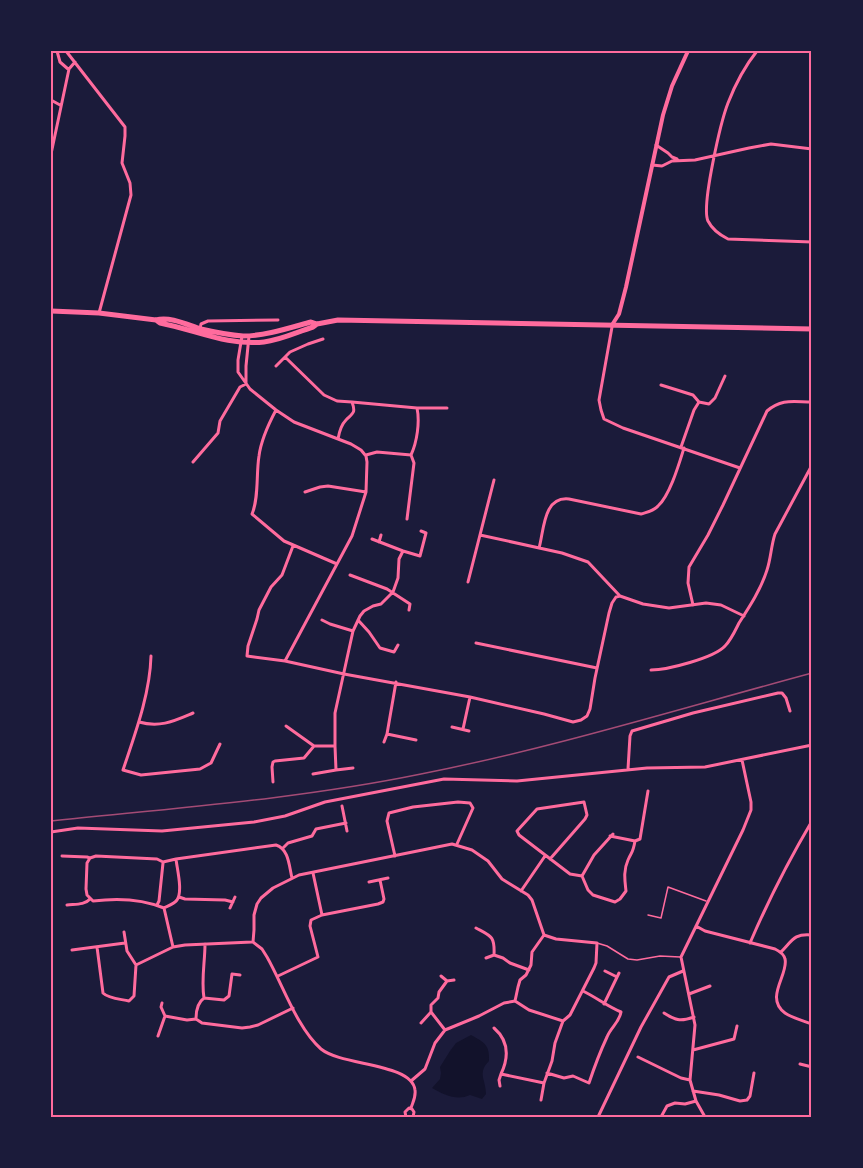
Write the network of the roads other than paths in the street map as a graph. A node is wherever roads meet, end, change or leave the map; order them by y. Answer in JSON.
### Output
{"nodes":[{"id":1,"x":57,"y":51,"type":"edge"},
{"id":2,"x":66,"y":51,"type":"edge"},
{"id":3,"x":688,"y":51,"type":"edge"},
{"id":4,"x":757,"y":51,"type":"edge"},
{"id":5,"x":75,"y":62,"type":"junction"},
{"id":6,"x":69,"y":69,"type":"junction"},
{"id":7,"x":51,"y":100,"type":"edge"},
{"id":8,"x":61,"y":105,"type":"junction"},
{"id":9,"x":656,"y":145,"type":"junction"},
{"id":10,"x":812,"y":149,"type":"edge"},
{"id":11,"x":51,"y":154,"type":"edge"},
{"id":12,"x":715,"y":156,"type":"junction"},
{"id":13,"x":678,"y":160,"type":"junction"},
{"id":14,"x":652,"y":165,"type":"junction"},
{"id":15,"x":812,"y":242,"type":"edge"},
{"id":16,"x":51,"y":311,"type":"edge"},
{"id":17,"x":99,"y":313,"type":"junction"},
{"id":18,"x":278,"y":320,"type":"dead end"},
{"id":19,"x":317,"y":324,"type":"junction"},
{"id":20,"x":612,"y":325,"type":"junction"},
{"id":21,"x":812,"y":329,"type":"edge"},
{"id":22,"x":200,"y":331,"type":"junction"},
{"id":23,"x":246,"y":336,"type":"junction"},
{"id":24,"x":323,"y":339,"type":"dead end"},
{"id":25,"x":241,"y":343,"type":"junction"},
{"id":26,"x":248,"y":343,"type":"junction"},
{"id":27,"x":285,"y":357,"type":"junction"},
{"id":28,"x":276,"y":366,"type":"dead end"},
{"id":29,"x":725,"y":376,"type":"dead end"},
{"id":30,"x":246,"y":384,"type":"junction"},
{"id":31,"x":661,"y":385,"type":"dead end"},
{"id":32,"x":352,"y":402,"type":"junction"},
{"id":33,"x":699,"y":402,"type":"junction"},
{"id":34,"x":812,"y":402,"type":"edge"},
{"id":35,"x":417,"y":408,"type":"junction"},
{"id":36,"x":447,"y":408,"type":"dead end"},
{"id":37,"x":276,"y":410,"type":"junction"},
{"id":38,"x":338,"y":439,"type":"junction"},
{"id":39,"x":682,"y":448,"type":"junction"},
{"id":40,"x":411,"y":455,"type":"junction"},
{"id":41,"x":366,"y":456,"type":"junction"},
{"id":42,"x":193,"y":462,"type":"dead end"},
{"id":43,"x":812,"y":465,"type":"edge"},
{"id":44,"x":740,"y":468,"type":"junction"},
{"id":45,"x":494,"y":480,"type":"dead end"},
{"id":46,"x":305,"y":492,"type":"dead end"},
{"id":47,"x":366,"y":492,"type":"junction"},
{"id":48,"x":407,"y":519,"type":"dead end"},
{"id":49,"x":421,"y":531,"type":"dead end"},
{"id":50,"x":381,"y":535,"type":"dead end"},
{"id":51,"x":480,"y":535,"type":"junction"},
{"id":52,"x":372,"y":539,"type":"dead end"},
{"id":53,"x":379,"y":542,"type":"junction"},
{"id":54,"x":294,"y":546,"type":"junction"},
{"id":55,"x":539,"y":548,"type":"junction"},
{"id":56,"x":404,"y":551,"type":"junction"},
{"id":57,"x":337,"y":564,"type":"junction"},
{"id":58,"x":350,"y":575,"type":"dead end"},
{"id":59,"x":468,"y":582,"type":"dead end"},
{"id":60,"x":393,"y":592,"type":"junction"},
{"id":61,"x":620,"y":596,"type":"junction"},
{"id":62,"x":693,"y":605,"type":"junction"},
{"id":63,"x":410,"y":610,"type":"dead end"},
{"id":64,"x":744,"y":616,"type":"junction"},
{"id":65,"x":322,"y":620,"type":"dead end"},
{"id":66,"x":358,"y":620,"type":"junction"},
{"id":67,"x":352,"y":631,"type":"junction"},
{"id":68,"x":476,"y":643,"type":"dead end"},
{"id":69,"x":398,"y":645,"type":"dead end"},
{"id":70,"x":152,"y":656,"type":"dead end"},
{"id":71,"x":285,"y":661,"type":"junction"},
{"id":72,"x":597,"y":668,"type":"junction"},
{"id":73,"x":651,"y":670,"type":"dead end"},
{"id":74,"x":344,"y":674,"type":"junction"},
{"id":75,"x":396,"y":682,"type":"junction"},
{"id":76,"x":470,"y":697,"type":"junction"},
{"id":77,"x":790,"y":711,"type":"dead end"},
{"id":78,"x":193,"y":714,"type":"dead end"},
{"id":79,"x":139,"y":722,"type":"junction"},
{"id":80,"x":286,"y":726,"type":"dead end"},
{"id":81,"x":452,"y":727,"type":"dead end"},
{"id":82,"x":463,"y":729,"type":"junction"},
{"id":83,"x":469,"y":730,"type":"dead end"},
{"id":84,"x":412,"y":732,"type":"dead end"},
{"id":85,"x":387,"y":734,"type":"junction"},
{"id":86,"x":384,"y":742,"type":"dead end"},
{"id":87,"x":220,"y":744,"type":"dead end"},
{"id":88,"x":812,"y":745,"type":"edge"},
{"id":89,"x":314,"y":746,"type":"junction"},
{"id":90,"x":334,"y":746,"type":"junction"},
{"id":91,"x":742,"y":760,"type":"junction"},
{"id":92,"x":353,"y":768,"type":"dead end"},
{"id":93,"x":628,"y":769,"type":"junction"},
{"id":94,"x":336,"y":770,"type":"junction"},
{"id":95,"x":313,"y":774,"type":"dead end"},
{"id":96,"x":273,"y":782,"type":"dead end"},
{"id":97,"x":648,"y":791,"type":"dead end"},
{"id":98,"x":342,"y":806,"type":"dead end"},
{"id":99,"x":812,"y":821,"type":"edge"},
{"id":100,"x":346,"y":823,"type":"junction"},
{"id":101,"x":347,"y":831,"type":"dead end"},
{"id":102,"x":51,"y":832,"type":"edge"},
{"id":103,"x":635,"y":841,"type":"junction"},
{"id":104,"x":457,"y":844,"type":"junction"},
{"id":105,"x":283,"y":848,"type":"junction"},
{"id":106,"x":62,"y":856,"type":"dead end"},
{"id":107,"x":395,"y":856,"type":"junction"},
{"id":108,"x":545,"y":856,"type":"junction"},
{"id":109,"x":90,"y":858,"type":"junction"},
{"id":110,"x":176,"y":859,"type":"junction"},
{"id":111,"x":550,"y":859,"type":"junction"},
{"id":112,"x":163,"y":862,"type":"junction"},
{"id":113,"x":313,"y":873,"type":"junction"},
{"id":114,"x":582,"y":876,"type":"junction"},
{"id":115,"x":292,"y":878,"type":"junction"},
{"id":116,"x":388,"y":878,"type":"dead end"},
{"id":117,"x":380,"y":880,"type":"junction"},
{"id":118,"x":369,"y":882,"type":"dead end"},
{"id":119,"x":522,"y":891,"type":"junction"},
{"id":120,"x":179,"y":897,"type":"junction"},
{"id":121,"x":235,"y":897,"type":"dead end"},
{"id":122,"x":90,"y":898,"type":"junction"},
{"id":123,"x":233,"y":902,"type":"junction"},
{"id":124,"x":708,"y":902,"type":"junction"},
{"id":125,"x":68,"y":905,"type":"dead end"},
{"id":126,"x":157,"y":905,"type":"junction"},
{"id":127,"x":164,"y":908,"type":"junction"},
{"id":128,"x":230,"y":908,"type":"dead end"},
{"id":129,"x":322,"y":915,"type":"junction"},
{"id":130,"x":648,"y":915,"type":"dead end"},
{"id":131,"x":696,"y":926,"type":"junction"},
{"id":132,"x":476,"y":928,"type":"dead end"},
{"id":133,"x":124,"y":932,"type":"dead end"},
{"id":134,"x":544,"y":935,"type":"junction"},
{"id":135,"x":812,"y":935,"type":"edge"},
{"id":136,"x":253,"y":942,"type":"junction"},
{"id":137,"x":125,"y":943,"type":"junction"},
{"id":138,"x":597,"y":943,"type":"junction"},
{"id":139,"x":750,"y":943,"type":"junction"},
{"id":140,"x":205,"y":944,"type":"junction"},
{"id":141,"x":98,"y":947,"type":"junction"},
{"id":142,"x":173,"y":947,"type":"junction"},
{"id":143,"x":72,"y":950,"type":"dead end"},
{"id":144,"x":781,"y":952,"type":"junction"},
{"id":145,"x":494,"y":955,"type":"junction"},
{"id":146,"x":681,"y":957,"type":"junction"},
{"id":147,"x":486,"y":958,"type":"dead end"},
{"id":148,"x":136,"y":965,"type":"junction"},
{"id":149,"x":529,"y":970,"type":"junction"},
{"id":150,"x":683,"y":970,"type":"junction"},
{"id":151,"x":605,"y":971,"type":"dead end"},
{"id":152,"x":240,"y":975,"type":"dead end"},
{"id":153,"x":278,"y":976,"type":"junction"},
{"id":154,"x":441,"y":976,"type":"dead end"},
{"id":155,"x":454,"y":980,"type":"dead end"},
{"id":156,"x":447,"y":981,"type":"junction"},
{"id":157,"x":710,"y":986,"type":"dead end"},
{"id":158,"x":583,"y":991,"type":"junction"},
{"id":159,"x":689,"y":994,"type":"junction"},
{"id":160,"x":204,"y":998,"type":"junction"},
{"id":161,"x":515,"y":1001,"type":"junction"},
{"id":162,"x":162,"y":1003,"type":"dead end"},
{"id":163,"x":604,"y":1004,"type":"junction"},
{"id":164,"x":293,"y":1008,"type":"junction"},
{"id":165,"x":431,"y":1012,"type":"junction"},
{"id":166,"x":664,"y":1013,"type":"dead end"},
{"id":167,"x":165,"y":1016,"type":"junction"},
{"id":168,"x":694,"y":1017,"type":"junction"},
{"id":169,"x":196,"y":1019,"type":"junction"},
{"id":170,"x":563,"y":1021,"type":"junction"},
{"id":171,"x":421,"y":1023,"type":"dead end"},
{"id":172,"x":812,"y":1024,"type":"edge"},
{"id":173,"x":737,"y":1026,"type":"dead end"},
{"id":174,"x":494,"y":1028,"type":"dead end"},
{"id":175,"x":445,"y":1030,"type":"junction"},
{"id":176,"x":158,"y":1036,"type":"dead end"},
{"id":177,"x":693,"y":1050,"type":"junction"},
{"id":178,"x":638,"y":1057,"type":"dead end"},
{"id":179,"x":800,"y":1064,"type":"dead end"},
{"id":180,"x":812,"y":1067,"type":"edge"},
{"id":181,"x":548,"y":1073,"type":"junction"},
{"id":182,"x":754,"y":1073,"type":"dead end"},
{"id":183,"x":501,"y":1074,"type":"junction"},
{"id":184,"x":690,"y":1080,"type":"junction"},
{"id":185,"x":411,"y":1081,"type":"junction"},
{"id":186,"x":544,"y":1083,"type":"junction"},
{"id":187,"x":500,"y":1086,"type":"dead end"},
{"id":188,"x":693,"y":1091,"type":"junction"},
{"id":189,"x":541,"y":1100,"type":"dead end"},
{"id":190,"x":696,"y":1101,"type":"junction"},
{"id":191,"x":411,"y":1108,"type":"junction"},
{"id":192,"x":415,"y":1116,"type":"edge"},
{"id":193,"x":406,"y":1117,"type":"edge"},
{"id":194,"x":598,"y":1117,"type":"edge"},
{"id":195,"x":661,"y":1117,"type":"edge"},
{"id":196,"x":705,"y":1117,"type":"edge"}],
"edges":[{"from":1,"to":6,"type":"street"},
{"from":2,"to":5,"type":"street"},
{"from":3,"to":9,"type":"street"},
{"from":4,"to":12,"type":"street"},
{"from":5,"to":6,"type":"street"},
{"from":5,"to":17,"type":"street"},
{"from":6,"to":8,"type":"street"},
{"from":7,"to":8,"type":"street"},
{"from":8,"to":11,"type":"street"},
{"from":9,"to":13,"type":"street"},
{"from":9,"to":14,"type":"street"},
{"from":10,"to":12,"type":"street"},
{"from":12,"to":13,"type":"street"},
{"from":12,"to":15,"type":"street"},
{"from":13,"to":14,"type":"street"},
{"from":14,"to":20,"type":"street"},
{"from":16,"to":17,"type":"main road"},
{"from":17,"to":22,"type":"main road"},
{"from":18,"to":22,"type":"street"},
{"from":19,"to":20,"type":"main road"},
{"from":19,"to":23,"type":"main road"},
{"from":19,"to":26,"type":"main road"},
{"from":20,"to":21,"type":"main road"},
{"from":20,"to":39,"type":"street"},
{"from":22,"to":23,"type":"main road"},
{"from":22,"to":25,"type":"main road"},
{"from":23,"to":25,"type":"street"},
{"from":23,"to":26,"type":"street"},
{"from":24,"to":27,"type":"street"},
{"from":25,"to":26,"type":"main road"},
{"from":25,"to":30,"type":"street"},
{"from":26,"to":30,"type":"street"},
{"from":27,"to":28,"type":"street"},
{"from":27,"to":32,"type":"street"},
{"from":29,"to":33,"type":"street"},
{"from":30,"to":37,"type":"street"},
{"from":30,"to":42,"type":"street"},
{"from":31,"to":33,"type":"street"},
{"from":32,"to":35,"type":"street"},
{"from":32,"to":38,"type":"street"},
{"from":33,"to":39,"type":"street"},
{"from":34,"to":44,"type":"street"},
{"from":35,"to":36,"type":"street"},
{"from":35,"to":40,"type":"street"},
{"from":37,"to":38,"type":"street"},
{"from":37,"to":54,"type":"street"},
{"from":38,"to":41,"type":"street"},
{"from":39,"to":44,"type":"street"},
{"from":39,"to":55,"type":"street"},
{"from":40,"to":41,"type":"street"},
{"from":40,"to":48,"type":"street"},
{"from":41,"to":47,"type":"street"},
{"from":43,"to":64,"type":"street"},
{"from":44,"to":62,"type":"street"},
{"from":45,"to":51,"type":"street"},
{"from":46,"to":47,"type":"street"},
{"from":47,"to":57,"type":"street"},
{"from":49,"to":56,"type":"street"},
{"from":50,"to":53,"type":"street"},
{"from":51,"to":55,"type":"street"},
{"from":51,"to":59,"type":"street"},
{"from":52,"to":53,"type":"street"},
{"from":53,"to":56,"type":"street"},
{"from":54,"to":57,"type":"street"},
{"from":54,"to":71,"type":"street"},
{"from":55,"to":61,"type":"street"},
{"from":56,"to":60,"type":"street"},
{"from":57,"to":71,"type":"street"},
{"from":58,"to":60,"type":"street"},
{"from":60,"to":63,"type":"street"},
{"from":60,"to":66,"type":"street"},
{"from":61,"to":62,"type":"street"},
{"from":61,"to":72,"type":"street"},
{"from":62,"to":64,"type":"street"},
{"from":64,"to":73,"type":"street"},
{"from":65,"to":67,"type":"street"},
{"from":66,"to":67,"type":"street"},
{"from":66,"to":69,"type":"street"},
{"from":67,"to":74,"type":"street"},
{"from":68,"to":72,"type":"street"},
{"from":70,"to":79,"type":"street"},
{"from":71,"to":74,"type":"street"},
{"from":72,"to":76,"type":"street"},
{"from":74,"to":75,"type":"street"},
{"from":74,"to":90,"type":"street"},
{"from":75,"to":76,"type":"street"},
{"from":75,"to":85,"type":"street"},
{"from":76,"to":82,"type":"street"},
{"from":77,"to":93,"type":"street"},
{"from":78,"to":79,"type":"street"},
{"from":79,"to":87,"type":"street"},
{"from":80,"to":89,"type":"street"},
{"from":81,"to":82,"type":"street"},
{"from":82,"to":83,"type":"street"},
{"from":84,"to":85,"type":"street"},
{"from":85,"to":86,"type":"street"},
{"from":88,"to":91,"type":"street"},
{"from":89,"to":90,"type":"street"},
{"from":89,"to":96,"type":"street"},
{"from":90,"to":94,"type":"street"},
{"from":91,"to":93,"type":"street"},
{"from":91,"to":124,"type":"street"},
{"from":92,"to":94,"type":"street"},
{"from":93,"to":102,"type":"street"},
{"from":94,"to":95,"type":"street"},
{"from":97,"to":103,"type":"street"},
{"from":98,"to":100,"type":"street"},
{"from":99,"to":139,"type":"street"},
{"from":100,"to":101,"type":"street"},
{"from":100,"to":105,"type":"street"},
{"from":103,"to":114,"type":"street"},
{"from":103,"to":114,"type":"street"},
{"from":104,"to":107,"type":"street"},
{"from":104,"to":107,"type":"street"},
{"from":104,"to":119,"type":"street"},
{"from":105,"to":110,"type":"street"},
{"from":105,"to":115,"type":"street"},
{"from":106,"to":109,"type":"street"},
{"from":107,"to":113,"type":"street"},
{"from":108,"to":111,"type":"street"},
{"from":108,"to":111,"type":"street"},
{"from":108,"to":119,"type":"street"},
{"from":109,"to":112,"type":"street"},
{"from":109,"to":122,"type":"street"},
{"from":110,"to":112,"type":"street"},
{"from":110,"to":120,"type":"street"},
{"from":111,"to":114,"type":"street"},
{"from":112,"to":126,"type":"street"},
{"from":113,"to":115,"type":"street"},
{"from":113,"to":129,"type":"street"},
{"from":115,"to":136,"type":"street"},
{"from":116,"to":117,"type":"street"},
{"from":117,"to":118,"type":"street"},
{"from":117,"to":129,"type":"street"},
{"from":119,"to":134,"type":"street"},
{"from":120,"to":123,"type":"street"},
{"from":120,"to":127,"type":"street"},
{"from":121,"to":123,"type":"street"},
{"from":122,"to":125,"type":"street"},
{"from":122,"to":126,"type":"street"},
{"from":123,"to":128,"type":"street"},
{"from":124,"to":130,"type":"lane"},
{"from":124,"to":131,"type":"street"},
{"from":126,"to":127,"type":"street"},
{"from":127,"to":142,"type":"street"},
{"from":129,"to":153,"type":"street"},
{"from":131,"to":139,"type":"street"},
{"from":131,"to":146,"type":"street"},
{"from":132,"to":145,"type":"street"},
{"from":133,"to":137,"type":"street"},
{"from":134,"to":138,"type":"street"},
{"from":134,"to":149,"type":"street"},
{"from":135,"to":144,"type":"street"},
{"from":136,"to":140,"type":"street"},
{"from":136,"to":153,"type":"street"},
{"from":137,"to":141,"type":"street"},
{"from":137,"to":148,"type":"street"},
{"from":138,"to":146,"type":"lane"},
{"from":138,"to":158,"type":"street"},
{"from":139,"to":144,"type":"street"},
{"from":140,"to":142,"type":"street"},
{"from":140,"to":160,"type":"street"},
{"from":141,"to":143,"type":"street"},
{"from":141,"to":148,"type":"street"},
{"from":142,"to":148,"type":"street"},
{"from":144,"to":172,"type":"street"},
{"from":145,"to":147,"type":"street"},
{"from":145,"to":149,"type":"street"},
{"from":146,"to":150,"type":"street"},
{"from":149,"to":161,"type":"street"},
{"from":150,"to":159,"type":"street"},
{"from":150,"to":194,"type":"street"},
{"from":151,"to":163,"type":"street"},
{"from":152,"to":160,"type":"street"},
{"from":153,"to":164,"type":"street"},
{"from":154,"to":156,"type":"street"},
{"from":155,"to":156,"type":"street"},
{"from":156,"to":165,"type":"street"},
{"from":157,"to":159,"type":"street"},
{"from":158,"to":163,"type":"street"},
{"from":158,"to":170,"type":"street"},
{"from":159,"to":168,"type":"street"},
{"from":160,"to":169,"type":"street"},
{"from":161,"to":170,"type":"street"},
{"from":161,"to":175,"type":"street"},
{"from":162,"to":167,"type":"street"},
{"from":163,"to":181,"type":"street"},
{"from":164,"to":169,"type":"street"},
{"from":164,"to":185,"type":"street"},
{"from":165,"to":171,"type":"street"},
{"from":165,"to":175,"type":"street"},
{"from":166,"to":168,"type":"street"},
{"from":167,"to":169,"type":"street"},
{"from":167,"to":176,"type":"street"},
{"from":168,"to":177,"type":"street"},
{"from":170,"to":181,"type":"street"},
{"from":173,"to":177,"type":"street"},
{"from":174,"to":183,"type":"street"},
{"from":175,"to":185,"type":"street"},
{"from":177,"to":184,"type":"street"},
{"from":178,"to":184,"type":"street"},
{"from":179,"to":180,"type":"street"},
{"from":181,"to":186,"type":"street"},
{"from":182,"to":188,"type":"street"},
{"from":183,"to":186,"type":"street"},
{"from":183,"to":187,"type":"street"},
{"from":184,"to":188,"type":"street"},
{"from":185,"to":191,"type":"street"},
{"from":186,"to":189,"type":"street"},
{"from":188,"to":190,"type":"street"},
{"from":190,"to":195,"type":"street"},
{"from":190,"to":196,"type":"street"},
{"from":191,"to":192,"type":"street"},
{"from":191,"to":193,"type":"street"}]}
